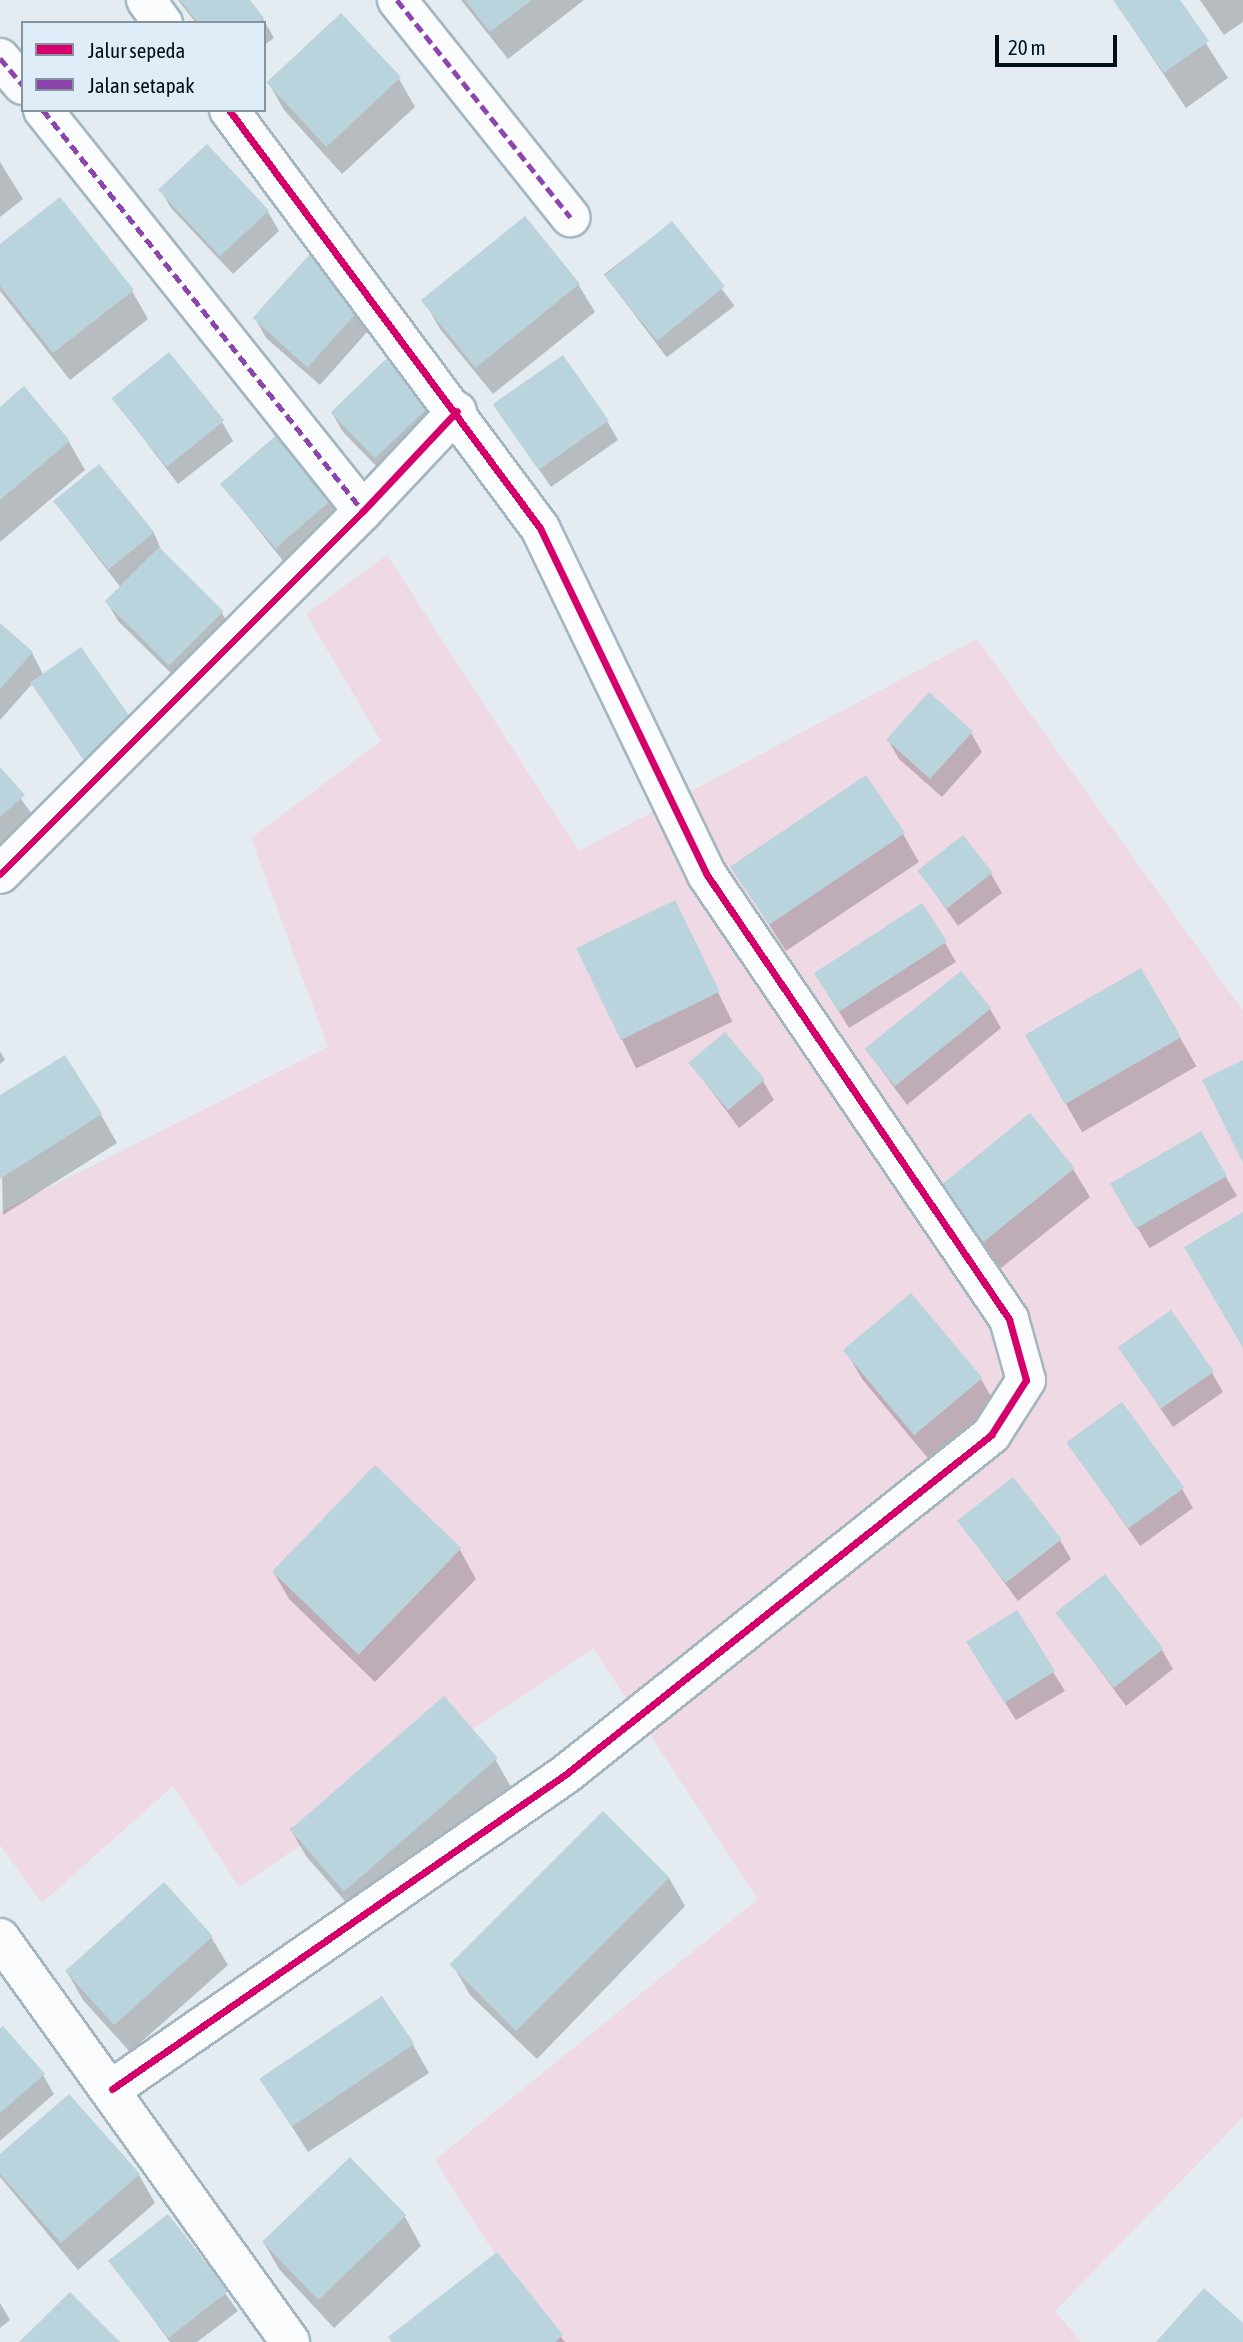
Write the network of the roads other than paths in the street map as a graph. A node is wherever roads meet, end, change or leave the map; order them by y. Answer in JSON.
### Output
{"nodes":[{"id":1,"x":146,"y":0,"type":"edge"},
{"id":2,"x":397,"y":0,"type":"edge"},
{"id":3,"x":162,"y":21,"type":"edge"},
{"id":4,"x":0,"y":58,"type":"edge"},
{"id":5,"x":21,"y":83,"type":"edge"},
{"id":6,"x":45,"y":112,"type":"edge"},
{"id":7,"x":231,"y":112,"type":"edge"},
{"id":8,"x":570,"y":217,"type":"dead end"},
{"id":9,"x":457,"y":411,"type":"junction"},
{"id":10,"x":363,"y":511,"type":"junction"},
{"id":11,"x":0,"y":874,"type":"edge"},
{"id":12,"x":0,"y":1938,"type":"edge"},
{"id":13,"x":112,"y":2088,"type":"junction"},
{"id":14,"x":290,"y":2342,"type":"edge"}],
"edges":[{"from":1,"to":3,"type":"street"},
{"from":2,"to":8,"type":"street"},
{"from":4,"to":5,"type":"street"},
{"from":6,"to":10,"type":"street"},
{"from":7,"to":9,"type":"street"},
{"from":9,"to":10,"type":"street"},
{"from":9,"to":13,"type":"street"},
{"from":10,"to":11,"type":"street"},
{"from":12,"to":13,"type":"street"},
{"from":13,"to":14,"type":"street"}]}
